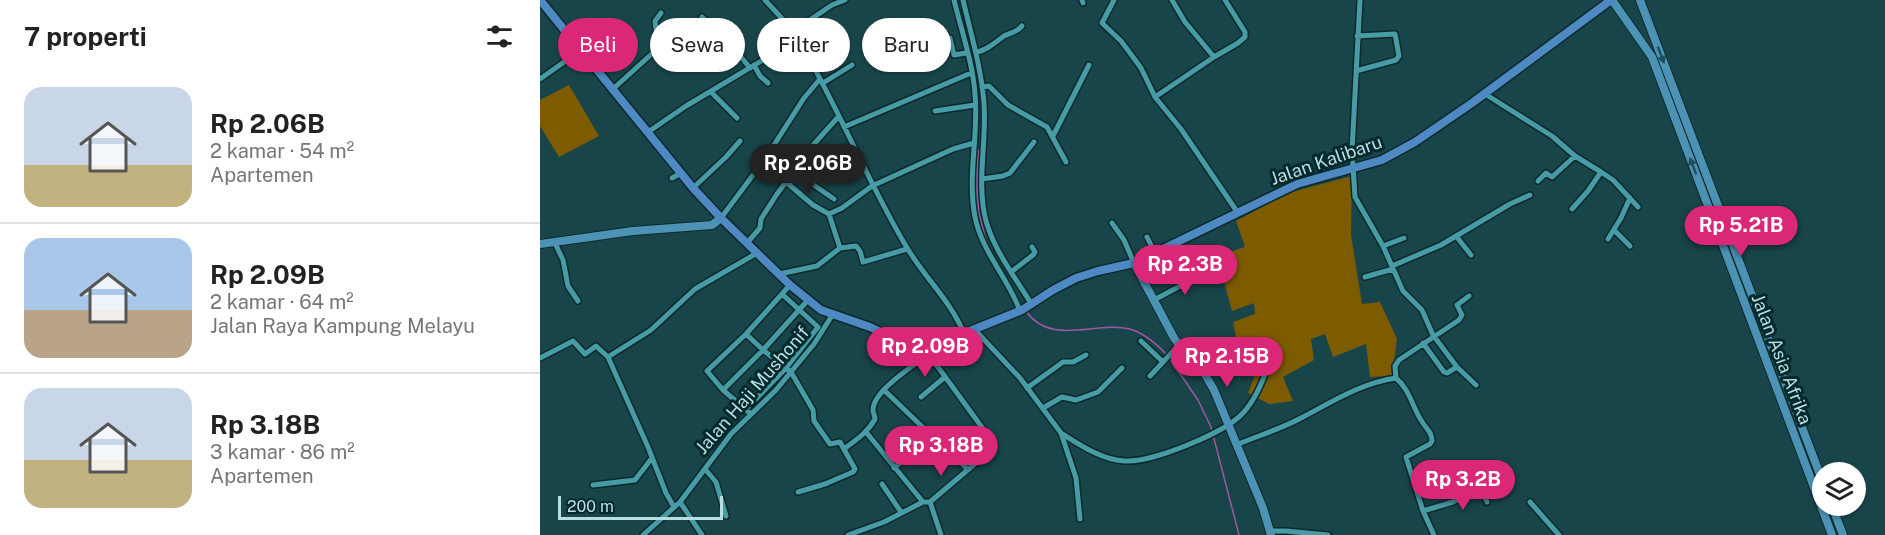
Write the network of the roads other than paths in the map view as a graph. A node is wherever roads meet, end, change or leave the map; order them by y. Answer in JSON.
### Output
{"nodes":[{"id":1,"x":540,"y":0,"type":"edge"},
{"id":2,"x":765,"y":0,"type":"edge"},
{"id":3,"x":845,"y":0,"type":"edge"},
{"id":4,"x":954,"y":0,"type":"edge"},
{"id":5,"x":963,"y":0,"type":"edge"},
{"id":6,"x":1114,"y":0,"type":"edge"},
{"id":7,"x":1172,"y":0,"type":"edge"},
{"id":8,"x":1225,"y":0,"type":"edge"},
{"id":9,"x":1360,"y":0,"type":"edge"},
{"id":10,"x":1612,"y":0,"type":"edge"},
{"id":11,"x":1640,"y":0,"type":"edge"},
{"id":12,"x":661,"y":13,"type":"dead end"},
{"id":13,"x":702,"y":17,"type":"dead end"},
{"id":14,"x":780,"y":18,"type":"edge"},
{"id":15,"x":812,"y":18,"type":"edge"},
{"id":16,"x":558,"y":22,"type":"edge"},
{"id":17,"x":1022,"y":26,"type":"dead end"},
{"id":18,"x":1358,"y":36,"type":"junction"},
{"id":19,"x":951,"y":42,"type":"edge"},
{"id":20,"x":966,"y":52,"type":"junction"},
{"id":21,"x":977,"y":52,"type":"junction"},
{"id":22,"x":1214,"y":57,"type":"junction"},
{"id":23,"x":757,"y":64,"type":"edge"},
{"id":24,"x":852,"y":65,"type":"dead end"},
{"id":25,"x":1089,"y":65,"type":"dead end"},
{"id":26,"x":558,"y":67,"type":"edge"},
{"id":27,"x":752,"y":67,"type":"junction"},
{"id":28,"x":1356,"y":71,"type":"junction"},
{"id":29,"x":599,"y":72,"type":"edge"},
{"id":30,"x":816,"y":72,"type":"edge"},
{"id":31,"x":971,"y":73,"type":"junction"},
{"id":32,"x":540,"y":80,"type":"edge"},
{"id":33,"x":821,"y":81,"type":"junction"},
{"id":34,"x":768,"y":83,"type":"dead end"},
{"id":35,"x":982,"y":87,"type":"junction"},
{"id":36,"x":613,"y":89,"type":"junction"},
{"id":37,"x":711,"y":92,"type":"junction"},
{"id":38,"x":1485,"y":94,"type":"junction"},
{"id":39,"x":1155,"y":97,"type":"junction"},
{"id":40,"x":975,"y":105,"type":"junction"},
{"id":41,"x":934,"y":111,"type":"dead end"},
{"id":42,"x":839,"y":116,"type":"junction"},
{"id":43,"x":737,"y":118,"type":"dead end"},
{"id":44,"x":844,"y":127,"type":"junction"},
{"id":45,"x":648,"y":132,"type":"junction"},
{"id":46,"x":1053,"y":136,"type":"junction"},
{"id":47,"x":740,"y":141,"type":"dead end"},
{"id":48,"x":1034,"y":142,"type":"dead end"},
{"id":49,"x":974,"y":143,"type":"junction"},
{"id":50,"x":1575,"y":156,"type":"junction"},
{"id":51,"x":1066,"y":162,"type":"dead end"},
{"id":52,"x":1352,"y":170,"type":"junction"},
{"id":53,"x":795,"y":172,"type":"junction"},
{"id":54,"x":1601,"y":172,"type":"junction"},
{"id":55,"x":681,"y":174,"type":"junction"},
{"id":56,"x":672,"y":178,"type":"dead end"},
{"id":57,"x":982,"y":179,"type":"junction"},
{"id":58,"x":1538,"y":181,"type":"dead end"},
{"id":59,"x":786,"y":182,"type":"junction"},
{"id":60,"x":872,"y":186,"type":"junction"},
{"id":61,"x":693,"y":188,"type":"junction"},
{"id":62,"x":1530,"y":195,"type":"dead end"},
{"id":63,"x":1630,"y":198,"type":"junction"},
{"id":64,"x":834,"y":199,"type":"dead end"},
{"id":65,"x":1638,"y":207,"type":"dead end"},
{"id":66,"x":1572,"y":209,"type":"dead end"},
{"id":67,"x":1238,"y":213,"type":"junction"},
{"id":68,"x":828,"y":214,"type":"junction"},
{"id":69,"x":721,"y":218,"type":"junction"},
{"id":70,"x":1112,"y":223,"type":"dead end"},
{"id":71,"x":1614,"y":230,"type":"junction"},
{"id":72,"x":1456,"y":236,"type":"junction"},
{"id":73,"x":1147,"y":237,"type":"dead end"},
{"id":74,"x":1404,"y":238,"type":"dead end"},
{"id":75,"x":1608,"y":239,"type":"dead end"},
{"id":76,"x":554,"y":241,"type":"junction"},
{"id":77,"x":540,"y":243,"type":"edge"},
{"id":78,"x":747,"y":243,"type":"junction"},
{"id":79,"x":1383,"y":246,"type":"junction"},
{"id":80,"x":1630,"y":246,"type":"dead end"},
{"id":81,"x":1032,"y":247,"type":"dead end"},
{"id":82,"x":840,"y":248,"type":"junction"},
{"id":83,"x":907,"y":249,"type":"junction"},
{"id":84,"x":1155,"y":253,"type":"junction"},
{"id":85,"x":757,"y":254,"type":"junction"},
{"id":86,"x":1471,"y":255,"type":"dead end"},
{"id":87,"x":1134,"y":263,"type":"junction"},
{"id":88,"x":1393,"y":267,"type":"junction"},
{"id":89,"x":1206,"y":272,"type":"dead end"},
{"id":90,"x":1011,"y":273,"type":"junction"},
{"id":91,"x":779,"y":274,"type":"junction"},
{"id":92,"x":1365,"y":277,"type":"dead end"},
{"id":93,"x":790,"y":285,"type":"junction"},
{"id":94,"x":783,"y":294,"type":"junction"},
{"id":95,"x":1469,"y":296,"type":"dead end"},
{"id":96,"x":808,"y":300,"type":"junction"},
{"id":97,"x":1154,"y":300,"type":"junction"},
{"id":98,"x":578,"y":301,"type":"dead end"},
{"id":99,"x":1025,"y":308,"type":"junction"},
{"id":100,"x":801,"y":310,"type":"junction"},
{"id":101,"x":833,"y":314,"type":"junction"},
{"id":102,"x":975,"y":330,"type":"junction"},
{"id":103,"x":747,"y":334,"type":"junction"},
{"id":104,"x":964,"y":334,"type":"junction"},
{"id":105,"x":1433,"y":335,"type":"junction"},
{"id":106,"x":1141,"y":341,"type":"dead end"},
{"id":107,"x":1423,"y":343,"type":"junction"},
{"id":108,"x":1176,"y":347,"type":"junction"},
{"id":109,"x":763,"y":351,"type":"junction"},
{"id":110,"x":924,"y":352,"type":"junction"},
{"id":111,"x":1086,"y":355,"type":"dead end"},
{"id":112,"x":608,"y":357,"type":"junction"},
{"id":113,"x":540,"y":358,"type":"edge"},
{"id":114,"x":1164,"y":360,"type":"junction"},
{"id":115,"x":1457,"y":367,"type":"junction"},
{"id":116,"x":786,"y":368,"type":"junction"},
{"id":117,"x":1122,"y":368,"type":"dead end"},
{"id":118,"x":791,"y":372,"type":"junction"},
{"id":119,"x":1266,"y":372,"type":"dead end"},
{"id":120,"x":1150,"y":376,"type":"dead end"},
{"id":121,"x":945,"y":377,"type":"junction"},
{"id":122,"x":1396,"y":378,"type":"junction"},
{"id":123,"x":1476,"y":385,"type":"dead end"},
{"id":124,"x":1027,"y":388,"type":"junction"},
{"id":125,"x":723,"y":390,"type":"junction"},
{"id":126,"x":884,"y":390,"type":"junction"},
{"id":127,"x":921,"y":398,"type":"dead end"},
{"id":128,"x":1043,"y":408,"type":"junction"},
{"id":129,"x":746,"y":409,"type":"junction"},
{"id":130,"x":751,"y":414,"type":"junction"},
{"id":131,"x":1226,"y":426,"type":"junction"},
{"id":132,"x":866,"y":432,"type":"junction"},
{"id":133,"x":1061,"y":433,"type":"junction"},
{"id":134,"x":1236,"y":445,"type":"junction"},
{"id":135,"x":921,"y":446,"type":"dead end"},
{"id":136,"x":844,"y":449,"type":"junction"},
{"id":137,"x":652,"y":458,"type":"junction"},
{"id":138,"x":1815,"y":462,"type":"edge"},
{"id":139,"x":894,"y":468,"type":"junction"},
{"id":140,"x":705,"y":469,"type":"junction"},
{"id":141,"x":968,"y":470,"type":"junction"},
{"id":142,"x":1492,"y":483,"type":"dead end"},
{"id":143,"x":882,"y":484,"type":"dead end"},
{"id":144,"x":593,"y":485,"type":"dead end"},
{"id":145,"x":1482,"y":489,"type":"junction"},
{"id":146,"x":798,"y":492,"type":"dead end"},
{"id":147,"x":680,"y":502,"type":"junction"},
{"id":148,"x":926,"y":502,"type":"junction"},
{"id":149,"x":1487,"y":502,"type":"dead end"},
{"id":150,"x":1530,"y":502,"type":"dead end"},
{"id":151,"x":674,"y":507,"type":"junction"},
{"id":152,"x":1423,"y":511,"type":"junction"},
{"id":153,"x":901,"y":512,"type":"junction"},
{"id":154,"x":726,"y":516,"type":"dead end"},
{"id":155,"x":1836,"y":516,"type":"edge"},
{"id":156,"x":1080,"y":519,"type":"dead end"},
{"id":157,"x":1270,"y":533,"type":"edge"},
{"id":158,"x":644,"y":535,"type":"edge"},
{"id":159,"x":702,"y":535,"type":"edge"},
{"id":160,"x":849,"y":535,"type":"edge"},
{"id":161,"x":941,"y":535,"type":"edge"},
{"id":162,"x":1328,"y":535,"type":"edge"},
{"id":163,"x":1434,"y":535,"type":"edge"},
{"id":164,"x":1559,"y":535,"type":"edge"},
{"id":165,"x":1833,"y":535,"type":"edge"},
{"id":166,"x":1844,"y":535,"type":"edge"}],
"edges":[{"from":1,"to":16,"type":"main road"},
{"from":2,"to":14,"type":"street"},
{"from":3,"to":15,"type":"street"},
{"from":4,"to":20,"type":"street"},
{"from":5,"to":21,"type":"street"},
{"from":6,"to":39,"type":"street"},
{"from":7,"to":22,"type":"street"},
{"from":8,"to":22,"type":"street"},
{"from":9,"to":18,"type":"street"},
{"from":10,"to":38,"type":"main road","name":"Jalan Kalibaru"},
{"from":165,"to":10,"type":"street","name":"Jalan Asia Afrika","one_way":true},
{"from":11,"to":138,"type":"street","name":"Jalan Asia Afrika","one_way":true},
{"from":12,"to":36,"type":"street"},
{"from":13,"to":27,"type":"street"},
{"from":17,"to":21,"type":"street"},
{"from":18,"to":28,"type":"street"},
{"from":18,"to":28,"type":"street"},
{"from":19,"to":20,"type":"street"},
{"from":20,"to":31,"type":"street"},
{"from":21,"to":35,"type":"street"},
{"from":22,"to":39,"type":"street"},
{"from":23,"to":27,"type":"street"},
{"from":24,"to":33,"type":"street"},
{"from":25,"to":46,"type":"street"},
{"from":26,"to":32,"type":"street"},
{"from":27,"to":34,"type":"street"},
{"from":27,"to":37,"type":"street"},
{"from":28,"to":52,"type":"street"},
{"from":29,"to":36,"type":"main road"},
{"from":30,"to":33,"type":"street"},
{"from":31,"to":40,"type":"street"},
{"from":31,"to":44,"type":"street"},
{"from":33,"to":42,"type":"street"},
{"from":33,"to":69,"type":"street"},
{"from":35,"to":46,"type":"street"},
{"from":35,"to":57,"type":"street"},
{"from":36,"to":45,"type":"main road"},
{"from":37,"to":43,"type":"street"},
{"from":37,"to":45,"type":"street"},
{"from":38,"to":50,"type":"street"},
{"from":38,"to":52,"type":"main road","name":"Jalan Kalibaru"},
{"from":39,"to":67,"type":"street"},
{"from":40,"to":41,"type":"street"},
{"from":40,"to":49,"type":"street"},
{"from":42,"to":44,"type":"street"},
{"from":42,"to":53,"type":"street"},
{"from":44,"to":60,"type":"street"},
{"from":45,"to":55,"type":"main road"},
{"from":46,"to":51,"type":"street"},
{"from":47,"to":61,"type":"street"},
{"from":48,"to":57,"type":"street"},
{"from":49,"to":60,"type":"street"},
{"from":49,"to":99,"type":"street"},
{"from":50,"to":54,"type":"street"},
{"from":50,"to":58,"type":"street"},
{"from":52,"to":67,"type":"main road","name":"Jalan Kalibaru"},
{"from":52,"to":79,"type":"street"},
{"from":53,"to":59,"type":"street"},
{"from":53,"to":64,"type":"street"},
{"from":54,"to":63,"type":"street"},
{"from":54,"to":66,"type":"street"},
{"from":55,"to":56,"type":"street"},
{"from":55,"to":61,"type":"main road"},
{"from":57,"to":90,"type":"street"},
{"from":59,"to":68,"type":"street"},
{"from":59,"to":78,"type":"street"},
{"from":60,"to":68,"type":"street"},
{"from":60,"to":83,"type":"street"},
{"from":61,"to":69,"type":"main road"},
{"from":62,"to":72,"type":"street"},
{"from":63,"to":65,"type":"street"},
{"from":63,"to":71,"type":"street"},
{"from":67,"to":84,"type":"main road","name":"Jalan Kalibaru"},
{"from":68,"to":82,"type":"street"},
{"from":69,"to":76,"type":"street"},
{"from":69,"to":78,"type":"main road"},
{"from":70,"to":87,"type":"street"},
{"from":71,"to":75,"type":"street"},
{"from":71,"to":80,"type":"street"},
{"from":72,"to":86,"type":"street"},
{"from":72,"to":88,"type":"street"},
{"from":73,"to":84,"type":"street"},
{"from":74,"to":79,"type":"street"},
{"from":76,"to":77,"type":"street"},
{"from":76,"to":98,"type":"street"},
{"from":78,"to":85,"type":"main road"},
{"from":79,"to":88,"type":"street"},
{"from":81,"to":90,"type":"street"},
{"from":82,"to":83,"type":"street"},
{"from":82,"to":91,"type":"street"},
{"from":83,"to":104,"type":"street"},
{"from":84,"to":87,"type":"main road","name":"Jalan Kalibaru"},
{"from":85,"to":91,"type":"main road"},
{"from":85,"to":112,"type":"street"},
{"from":87,"to":97,"type":"street"},
{"from":87,"to":99,"type":"main road","name":"Jalan Kalibaru"},
{"from":88,"to":92,"type":"street"},
{"from":88,"to":105,"type":"street"},
{"from":89,"to":97,"type":"street"},
{"from":90,"to":99,"type":"street"},
{"from":91,"to":93,"type":"main road"},
{"from":93,"to":94,"type":"street"},
{"from":93,"to":96,"type":"main road"},
{"from":94,"to":100,"type":"street"},
{"from":94,"to":103,"type":"street"},
{"from":95,"to":105,"type":"street"},
{"from":96,"to":100,"type":"street"},
{"from":96,"to":101,"type":"main road"},
{"from":97,"to":108,"type":"street"},
{"from":99,"to":102,"type":"main road","name":"Jalan Kalibaru"},
{"from":100,"to":109,"type":"street"},
{"from":100,"to":116,"type":"street"},
{"from":101,"to":110,"type":"main road"},
{"from":101,"to":118,"type":"street","name":"Jalan Haji Mushonif"},
{"from":102,"to":104,"type":"main road","name":"Jalan Kalibaru"},
{"from":102,"to":124,"type":"street"},
{"from":103,"to":109,"type":"street"},
{"from":103,"to":125,"type":"street"},
{"from":104,"to":110,"type":"main road","name":"Jalan Kalibaru"},
{"from":105,"to":107,"type":"street"},
{"from":105,"to":115,"type":"street"},
{"from":106,"to":114,"type":"street"},
{"from":107,"to":115,"type":"street"},
{"from":107,"to":122,"type":"street"},
{"from":108,"to":114,"type":"street"},
{"from":108,"to":131,"type":"street"},
{"from":109,"to":116,"type":"street"},
{"from":109,"to":125,"type":"street"},
{"from":110,"to":121,"type":"street"},
{"from":110,"to":126,"type":"street"},
{"from":111,"to":124,"type":"street"},
{"from":112,"to":113,"type":"street"},
{"from":112,"to":137,"type":"street"},
{"from":114,"to":120,"type":"street"},
{"from":115,"to":123,"type":"street"},
{"from":116,"to":118,"type":"street"},
{"from":116,"to":129,"type":"street"},
{"from":117,"to":128,"type":"street"},
{"from":118,"to":130,"type":"street","name":"Jalan Haji Mushonif"},
{"from":118,"to":136,"type":"street"},
{"from":119,"to":131,"type":"street"},
{"from":121,"to":127,"type":"street"},
{"from":121,"to":141,"type":"street"},
{"from":122,"to":134,"type":"street"},
{"from":122,"to":152,"type":"street"},
{"from":124,"to":128,"type":"street"},
{"from":125,"to":129,"type":"street"},
{"from":126,"to":132,"type":"street"},
{"from":126,"to":141,"type":"street"},
{"from":128,"to":133,"type":"street"},
{"from":129,"to":130,"type":"street"},
{"from":130,"to":140,"type":"street","name":"Jalan Haji Mushonif"},
{"from":131,"to":133,"type":"street"},
{"from":131,"to":134,"type":"street"},
{"from":132,"to":136,"type":"street"},
{"from":132,"to":139,"type":"street"},
{"from":133,"to":156,"type":"street"},
{"from":134,"to":157,"type":"street"},
{"from":135,"to":139,"type":"street"},
{"from":136,"to":146,"type":"street"},
{"from":137,"to":144,"type":"street"},
{"from":137,"to":151,"type":"street"},
{"from":139,"to":148,"type":"street"},
{"from":140,"to":147,"type":"street","name":"Jalan Haji Mushonif"},
{"from":140,"to":154,"type":"street"},
{"from":141,"to":148,"type":"street"},
{"from":142,"to":145,"type":"street"},
{"from":143,"to":153,"type":"street"},
{"from":145,"to":149,"type":"street"},
{"from":145,"to":152,"type":"street"},
{"from":147,"to":151,"type":"street","name":"Jalan Haji Mushonif"},
{"from":147,"to":159,"type":"street"},
{"from":148,"to":153,"type":"street"},
{"from":148,"to":161,"type":"street"},
{"from":150,"to":164,"type":"street"},
{"from":151,"to":158,"type":"street","name":"Jalan Haji Mushonif"},
{"from":152,"to":163,"type":"street"},
{"from":153,"to":160,"type":"street"},
{"from":155,"to":166,"type":"street"},
{"from":157,"to":162,"type":"street"}]}
